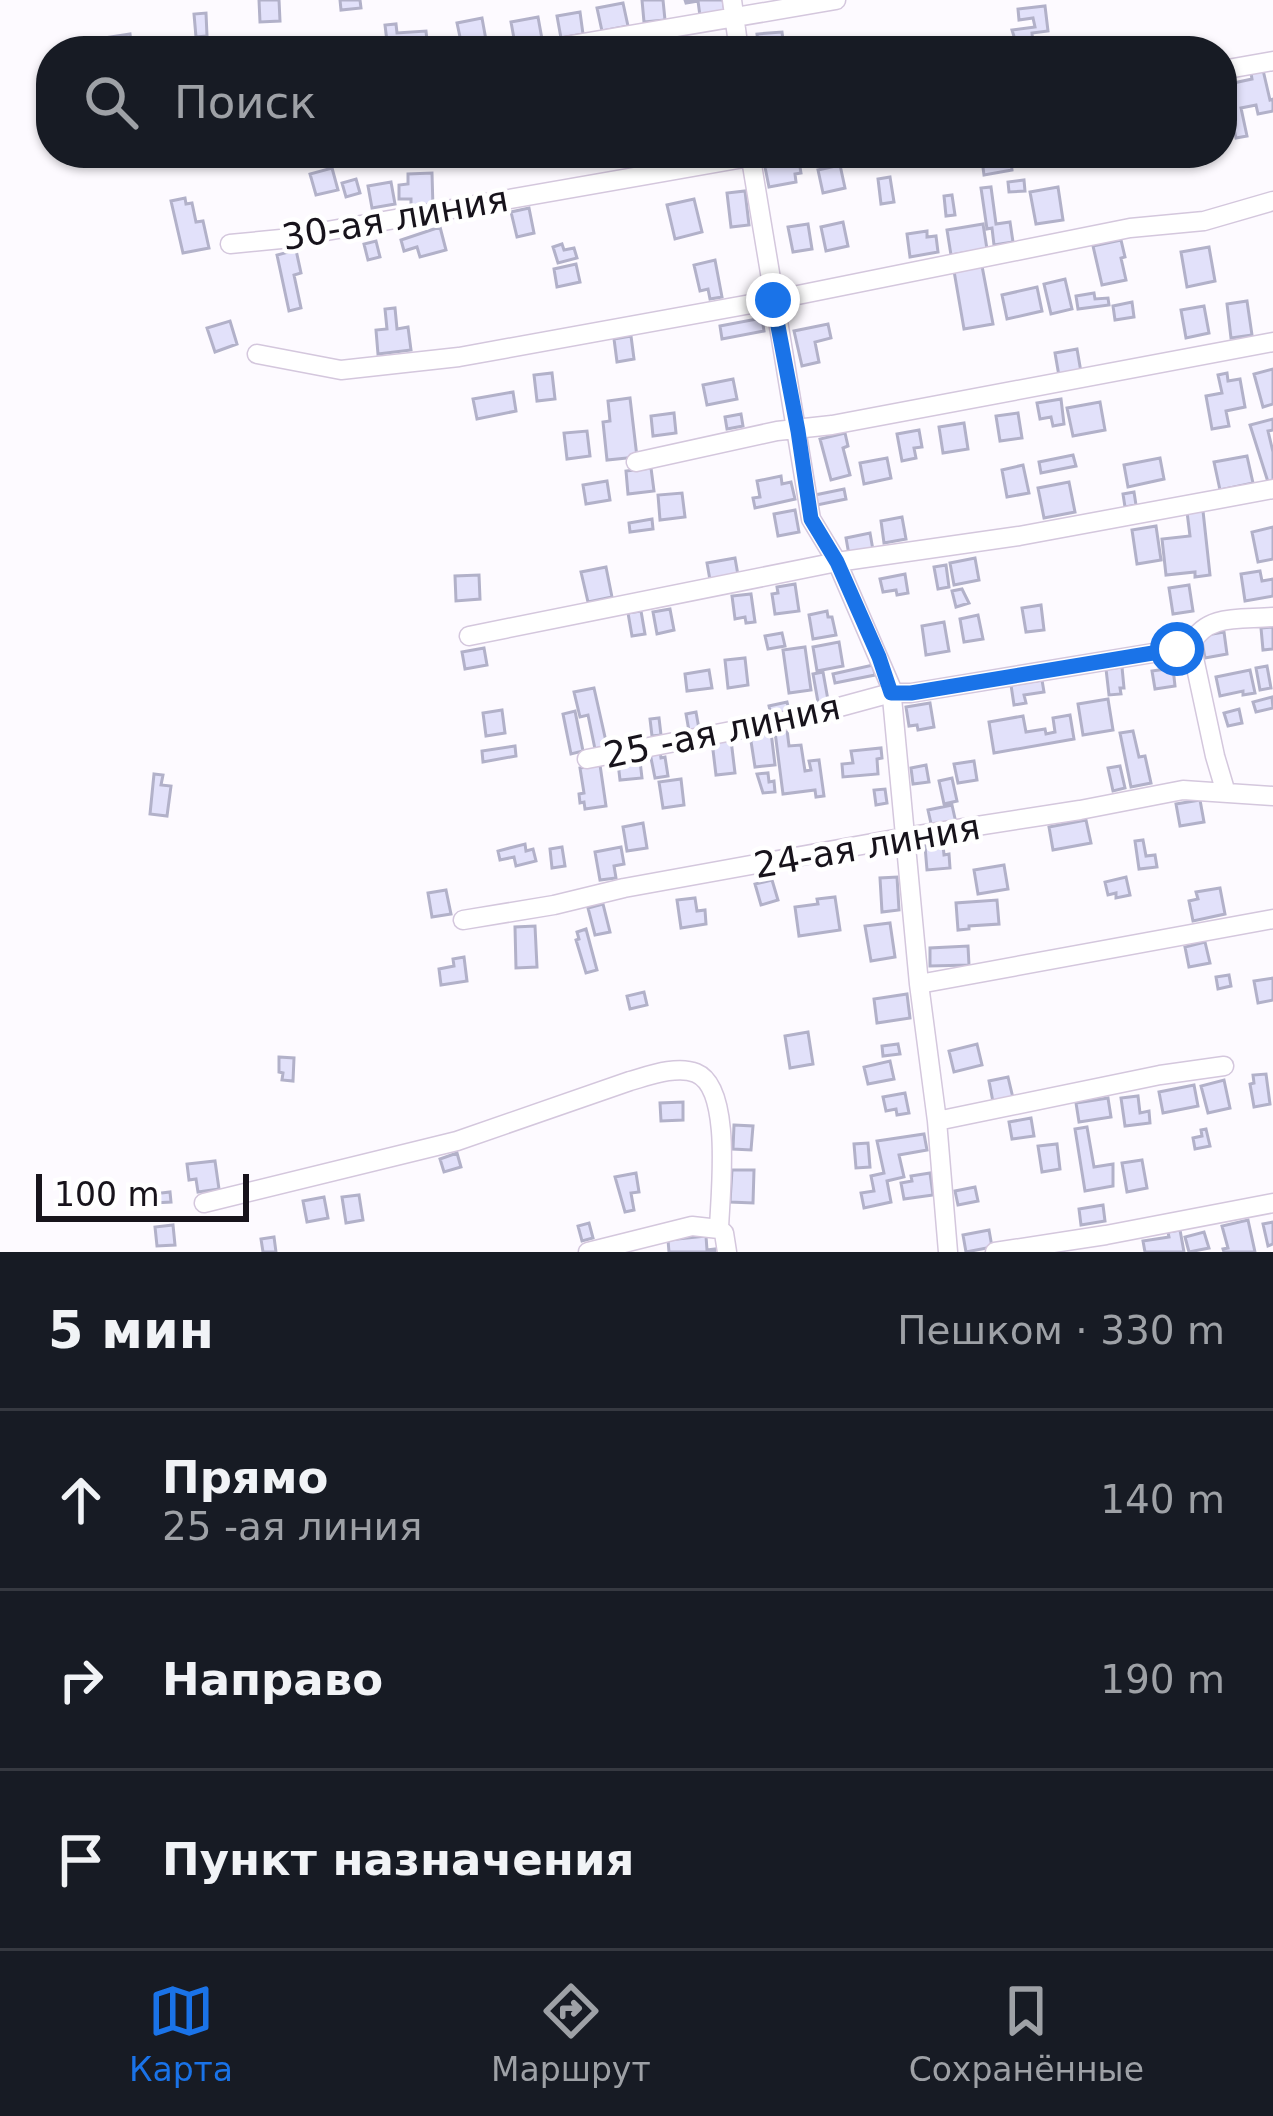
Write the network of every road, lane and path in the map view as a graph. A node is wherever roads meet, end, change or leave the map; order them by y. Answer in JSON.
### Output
{"nodes":[{"id":1,"x":836,"y":0,"type":"edge"},
{"id":2,"x":734,"y":9,"type":"edge"},
{"id":3,"x":607,"y":36,"type":"edge"},
{"id":4,"x":1273,"y":61,"type":"edge"},
{"id":5,"x":1237,"y":67,"type":"edge"},
{"id":6,"x":676,"y":168,"type":"edge"},
{"id":7,"x":752,"y":168,"type":"edge"},
{"id":8,"x":1273,"y":202,"type":"edge"},
{"id":9,"x":230,"y":244,"type":"dead end"},
{"id":10,"x":773,"y":300,"type":"junction"},
{"id":11,"x":1273,"y":342,"type":"edge"},
{"id":12,"x":257,"y":355,"type":"dead end"},
{"id":13,"x":798,"y":431,"type":"junction"},
{"id":14,"x":636,"y":462,"type":"dead end"},
{"id":15,"x":1273,"y":489,"type":"edge"},
{"id":16,"x":837,"y":562,"type":"junction"},
{"id":17,"x":1273,"y":617,"type":"edge"},
{"id":18,"x":470,"y":636,"type":"dead end"},
{"id":19,"x":1191,"y":644,"type":"junction"},
{"id":20,"x":891,"y":693,"type":"junction"},
{"id":21,"x":587,"y":759,"type":"dead end"},
{"id":22,"x":1226,"y":794,"type":"junction"},
{"id":23,"x":1273,"y":796,"type":"edge"},
{"id":24,"x":906,"y":837,"type":"junction"},
{"id":25,"x":1273,"y":919,"type":"edge"},
{"id":26,"x":463,"y":920,"type":"dead end"},
{"id":27,"x":919,"y":984,"type":"junction"},
{"id":28,"x":1224,"y":1066,"type":"dead end"},
{"id":29,"x":937,"y":1121,"type":"junction"},
{"id":30,"x":204,"y":1203,"type":"dead end"},
{"id":31,"x":1273,"y":1203,"type":"edge"},
{"id":32,"x":718,"y":1229,"type":"junction"},
{"id":33,"x":588,"y":1252,"type":"edge"},
{"id":34,"x":727,"y":1252,"type":"edge"},
{"id":35,"x":947,"y":1252,"type":"edge"},
{"id":36,"x":994,"y":1252,"type":"edge"}],
"edges":[{"from":1,"to":2,"type":"street"},
{"from":2,"to":3,"type":"street"},
{"from":4,"to":5,"type":"street"},
{"from":6,"to":9,"type":"street","name":"30-ая линия"},
{"from":7,"to":10,"type":"street"},
{"from":8,"to":10,"type":"street"},
{"from":10,"to":12,"type":"street"},
{"from":10,"to":13,"type":"street"},
{"from":11,"to":13,"type":"street"},
{"from":13,"to":14,"type":"street"},
{"from":13,"to":16,"type":"street"},
{"from":15,"to":16,"type":"street"},
{"from":16,"to":18,"type":"street"},
{"from":16,"to":20,"type":"street"},
{"from":17,"to":19,"type":"street","name":"25 -ая линия"},
{"from":19,"to":20,"type":"street","name":"25 -ая линия"},
{"from":19,"to":22,"type":"street"},
{"from":20,"to":21,"type":"street","name":"25 -ая линия"},
{"from":20,"to":24,"type":"street"},
{"from":22,"to":23,"type":"street","name":"24-ая линия"},
{"from":22,"to":24,"type":"street","name":"24-ая линия"},
{"from":24,"to":26,"type":"street","name":"24-ая линия"},
{"from":24,"to":27,"type":"street"},
{"from":25,"to":27,"type":"street"},
{"from":27,"to":29,"type":"street"},
{"from":28,"to":29,"type":"street"},
{"from":29,"to":35,"type":"street"},
{"from":30,"to":32,"type":"street"},
{"from":31,"to":36,"type":"street"},
{"from":32,"to":33,"type":"street"},
{"from":32,"to":34,"type":"street"}]}
